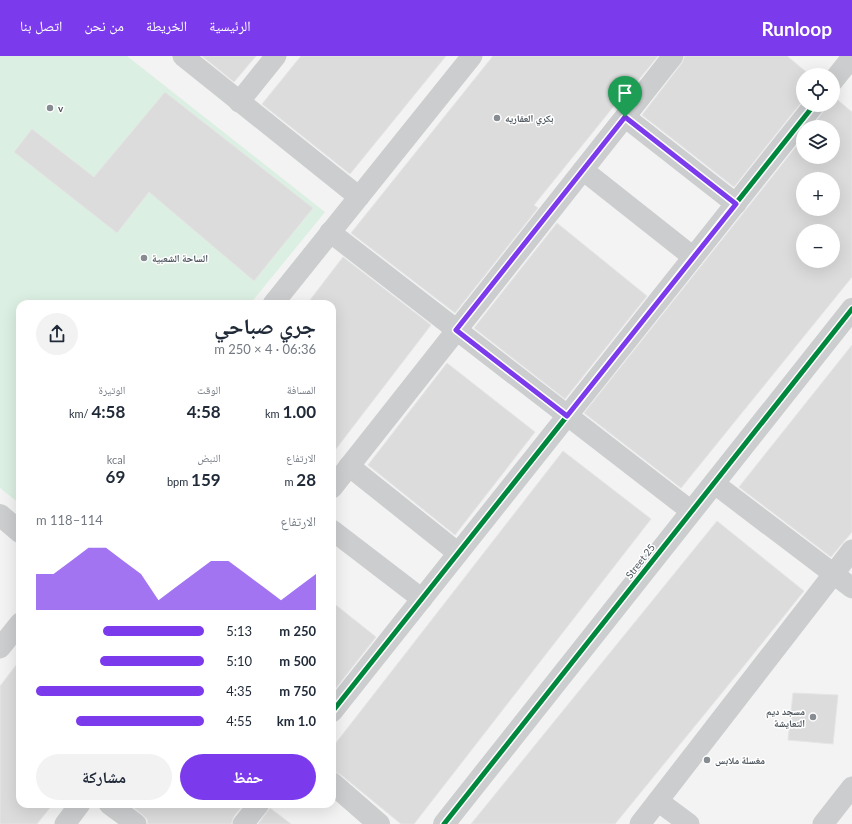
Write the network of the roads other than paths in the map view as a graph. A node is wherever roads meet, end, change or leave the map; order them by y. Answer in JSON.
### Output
{"nodes":[{"id":1,"x":182,"y":56,"type":"edge"},
{"id":2,"x":276,"y":56,"type":"edge"},
{"id":3,"x":472,"y":56,"type":"edge"},
{"id":4,"x":673,"y":56,"type":"edge"},
{"id":5,"x":852,"y":57,"type":"edge"},
{"id":6,"x":840,"y":72,"type":"edge"},
{"id":7,"x":240,"y":102,"type":"junction"},
{"id":8,"x":808,"y":112,"type":"edge"},
{"id":9,"x":625,"y":117,"type":"junction"},
{"id":10,"x":583,"y":170,"type":"junction"},
{"id":11,"x":359,"y":197,"type":"junction"},
{"id":12,"x":736,"y":204,"type":"junction"},
{"id":13,"x":330,"y":232,"type":"junction"},
{"id":14,"x":694,"y":257,"type":"junction"},
{"id":15,"x":276,"y":300,"type":"edge"},
{"id":16,"x":852,"y":309,"type":"edge"},
{"id":17,"x":456,"y":330,"type":"junction"},
{"id":18,"x":567,"y":416,"type":"junction"},
{"id":19,"x":349,"y":466,"type":"junction"},
{"id":20,"x":336,"y":483,"type":"edge"},
{"id":21,"x":715,"y":484,"type":"junction"},
{"id":22,"x":691,"y":511,"type":"junction"},
{"id":23,"x":0,"y":515,"type":"edge"},
{"id":24,"x":16,"y":529,"type":"edge"},
{"id":25,"x":336,"y":533,"type":"edge"},
{"id":26,"x":852,"y":550,"type":"edge"},
{"id":27,"x":458,"y":553,"type":"junction"},
{"id":28,"x":834,"y":574,"type":"junction"},
{"id":29,"x":852,"y":588,"type":"edge"},
{"id":30,"x":422,"y":599,"type":"junction"},
{"id":31,"x":16,"y":628,"type":"edge"},
{"id":32,"x":0,"y":648,"type":"edge"},
{"id":33,"x":336,"y":707,"type":"edge"},
{"id":34,"x":336,"y":786,"type":"edge"},
{"id":35,"x":852,"y":788,"type":"edge"},
{"id":36,"x":658,"y":801,"type":"junction"},
{"id":37,"x":77,"y":808,"type":"edge"},
{"id":38,"x":114,"y":808,"type":"edge"},
{"id":39,"x":256,"y":808,"type":"edge"},
{"id":40,"x":65,"y":824,"type":"edge"},
{"id":41,"x":136,"y":824,"type":"edge"},
{"id":42,"x":243,"y":824,"type":"edge"},
{"id":43,"x":379,"y":824,"type":"edge"},
{"id":44,"x":444,"y":824,"type":"edge"},
{"id":45,"x":640,"y":824,"type":"edge"},
{"id":46,"x":689,"y":824,"type":"edge"},
{"id":47,"x":823,"y":824,"type":"edge"}],
"edges":[{"from":1,"to":7,"type":"street"},
{"from":2,"to":7,"type":"street"},
{"from":3,"to":11,"type":"street"},
{"from":4,"to":9,"type":"street"},
{"from":5,"to":6,"type":"street"},
{"from":7,"to":11,"type":"street"},
{"from":8,"to":12,"type":"street"},
{"from":9,"to":10,"type":"street"},
{"from":9,"to":12,"type":"street"},
{"from":10,"to":14,"type":"street"},
{"from":10,"to":17,"type":"street"},
{"from":11,"to":13,"type":"street"},
{"from":12,"to":14,"type":"street"},
{"from":13,"to":15,"type":"street"},
{"from":13,"to":17,"type":"street"},
{"from":14,"to":18,"type":"street"},
{"from":16,"to":21,"type":"street","name":"Street 25"},
{"from":17,"to":18,"type":"street"},
{"from":17,"to":19,"type":"street"},
{"from":18,"to":22,"type":"street"},
{"from":18,"to":27,"type":"street"},
{"from":19,"to":20,"type":"street"},
{"from":19,"to":27,"type":"street"},
{"from":21,"to":22,"type":"street","name":"Street 25"},
{"from":21,"to":28,"type":"street"},
{"from":22,"to":44,"type":"street","name":"Street 25"},
{"from":23,"to":24,"type":"street"},
{"from":25,"to":30,"type":"street"},
{"from":26,"to":28,"type":"street"},
{"from":27,"to":30,"type":"street"},
{"from":28,"to":29,"type":"street"},
{"from":28,"to":36,"type":"street"},
{"from":30,"to":33,"type":"street"},
{"from":31,"to":32,"type":"street"},
{"from":34,"to":43,"type":"street"},
{"from":35,"to":47,"type":"street"},
{"from":36,"to":45,"type":"street"},
{"from":36,"to":46,"type":"street"},
{"from":37,"to":40,"type":"street"},
{"from":38,"to":41,"type":"street"},
{"from":39,"to":42,"type":"street"}]}
